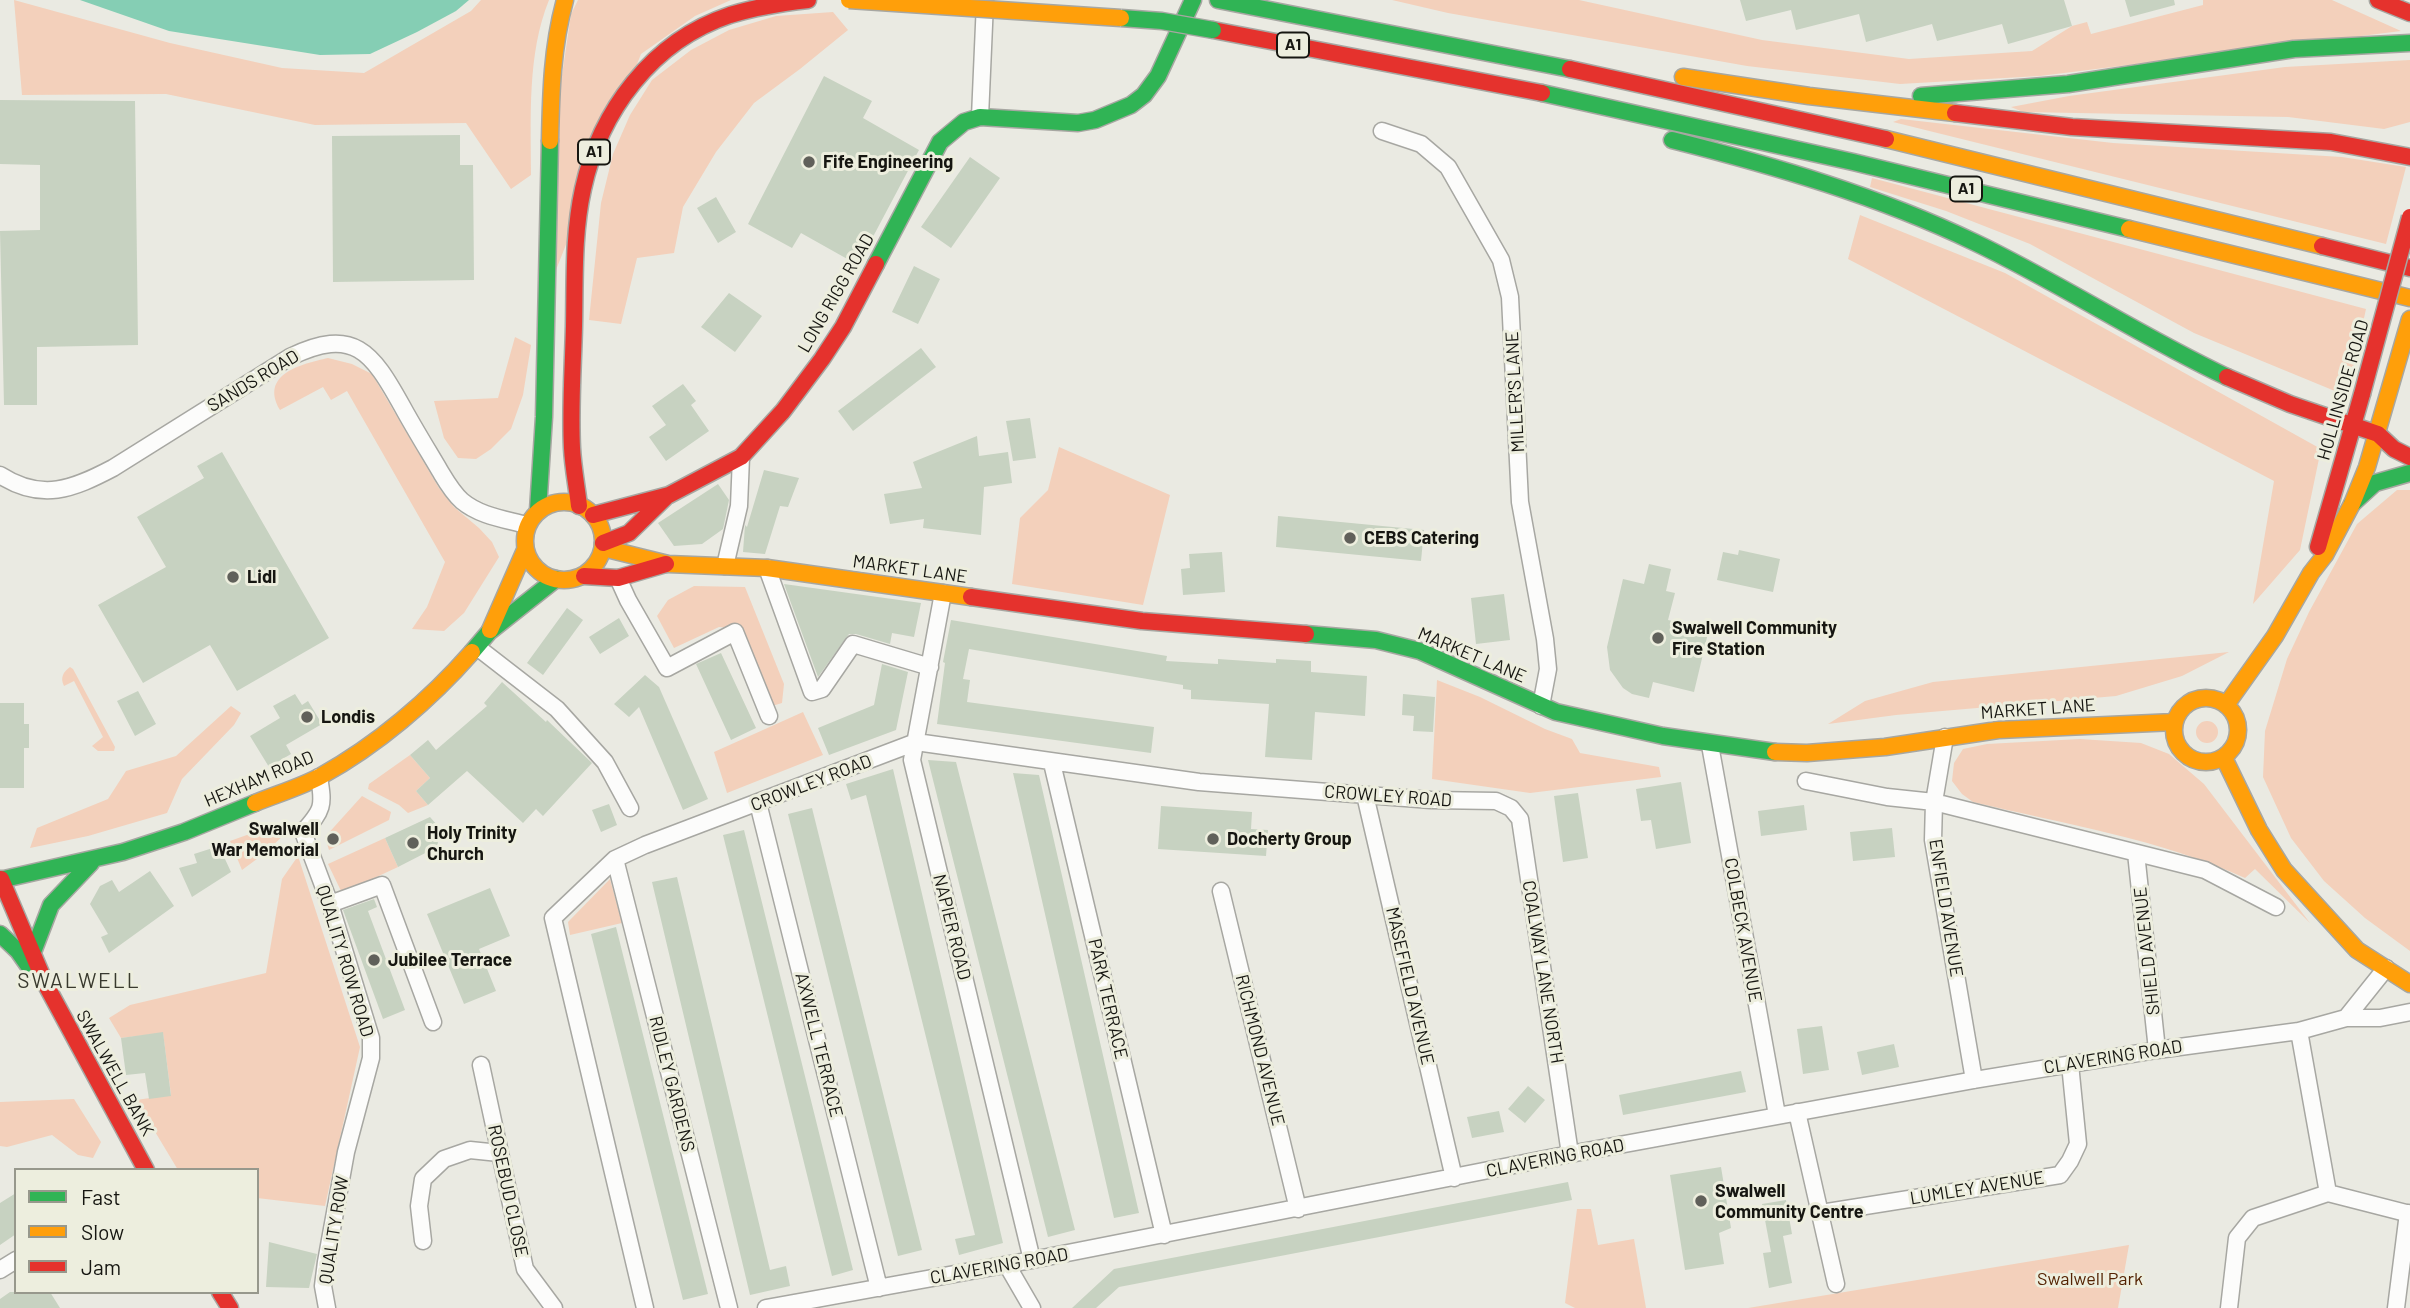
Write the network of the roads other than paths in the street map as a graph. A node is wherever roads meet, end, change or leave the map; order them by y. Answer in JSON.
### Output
{"nodes":[{"id":1,"x":565,"y":0,"type":"edge"},
{"id":2,"x":808,"y":0,"type":"edge"},
{"id":3,"x":849,"y":0,"type":"edge"},
{"id":4,"x":985,"y":0,"type":"edge"},
{"id":5,"x":1051,"y":0,"type":"edge"},
{"id":6,"x":1193,"y":0,"type":"edge"},
{"id":7,"x":1286,"y":0,"type":"edge"},
{"id":8,"x":2378,"y":0,"type":"edge"},
{"id":9,"x":788,"y":1,"type":"edge"},
{"id":10,"x":1221,"y":1,"type":"edge"},
{"id":11,"x":2410,"y":13,"type":"edge"},
{"id":12,"x":1162,"y":21,"type":"junction"},
{"id":13,"x":1397,"y":32,"type":"junction"},
{"id":14,"x":2410,"y":43,"type":"edge"},
{"id":15,"x":1553,"y":65,"type":"junction"},
{"id":16,"x":1520,"y":88,"type":"junction"},
{"id":17,"x":1810,"y":96,"type":"junction"},
{"id":18,"x":980,"y":117,"type":"junction"},
{"id":19,"x":1618,"y":125,"type":"dead end"},
{"id":20,"x":1382,"y":131,"type":"dead end"},
{"id":21,"x":1654,"y":136,"type":"dead end"},
{"id":22,"x":2410,"y":157,"type":"edge"},
{"id":23,"x":2410,"y":218,"type":"edge"},
{"id":24,"x":2410,"y":268,"type":"edge"},
{"id":25,"x":2410,"y":298,"type":"edge"},
{"id":26,"x":2410,"y":319,"type":"edge"},
{"id":27,"x":2352,"y":426,"type":"junction"},
{"id":28,"x":2378,"y":434,"type":"junction"},
{"id":29,"x":741,"y":457,"type":"junction"},
{"id":30,"x":2410,"y":457,"type":"edge"},
{"id":31,"x":2410,"y":473,"type":"edge"},
{"id":32,"x":0,"y":475,"type":"edge"},
{"id":33,"x":669,"y":495,"type":"junction"},
{"id":34,"x":2351,"y":504,"type":"junction"},
{"id":35,"x":538,"y":510,"type":"junction"},
{"id":36,"x":586,"y":511,"type":"junction"},
{"id":37,"x":526,"y":525,"type":"junction"},
{"id":38,"x":603,"y":545,"type":"junction"},
{"id":39,"x":525,"y":550,"type":"junction"},
{"id":40,"x":668,"y":564,"type":"junction"},
{"id":41,"x":725,"y":566,"type":"junction"},
{"id":42,"x":767,"y":568,"type":"junction"},
{"id":43,"x":2311,"y":573,"type":"junction"},
{"id":44,"x":584,"y":576,"type":"junction"},
{"id":45,"x":618,"y":578,"type":"junction"},
{"id":46,"x":555,"y":579,"type":"junction"},
{"id":47,"x":943,"y":593,"type":"junction"},
{"id":48,"x":489,"y":632,"type":"junction"},
{"id":49,"x":477,"y":647,"type":"junction"},
{"id":50,"x":930,"y":667,"type":"junction"},
{"id":51,"x":2226,"y":705,"type":"junction"},
{"id":52,"x":1541,"y":706,"type":"junction"},
{"id":53,"x":769,"y":716,"type":"dead end"},
{"id":54,"x":2175,"y":722,"type":"junction"},
{"id":55,"x":1945,"y":737,"type":"junction"},
{"id":56,"x":916,"y":743,"type":"junction"},
{"id":57,"x":1710,"y":745,"type":"junction"},
{"id":58,"x":2224,"y":758,"type":"junction"},
{"id":59,"x":1052,"y":763,"type":"junction"},
{"id":60,"x":319,"y":776,"type":"junction"},
{"id":61,"x":1806,"y":781,"type":"dead end"},
{"id":62,"x":1365,"y":795,"type":"junction"},
{"id":63,"x":1496,"y":802,"type":"joint"},
{"id":64,"x":1934,"y":802,"type":"junction"},
{"id":65,"x":758,"y":803,"type":"junction"},
{"id":66,"x":630,"y":808,"type":"dead end"},
{"id":67,"x":2136,"y":853,"type":"junction"},
{"id":68,"x":615,"y":859,"type":"junction"},
{"id":69,"x":92,"y":861,"type":"junction"},
{"id":70,"x":1,"y":879,"type":"edge"},
{"id":71,"x":1221,"y":891,"type":"dead end"},
{"id":72,"x":330,"y":904,"type":"junction"},
{"id":73,"x":2276,"y":907,"type":"dead end"},
{"id":74,"x":0,"y":934,"type":"edge"},
{"id":75,"x":33,"y":952,"type":"junction"},
{"id":76,"x":2386,"y":968,"type":"junction"},
{"id":77,"x":2410,"y":984,"type":"edge"},
{"id":78,"x":46,"y":985,"type":"junction"},
{"id":79,"x":2410,"y":1012,"type":"edge"},
{"id":80,"x":2346,"y":1018,"type":"junction"},
{"id":81,"x":433,"y":1022,"type":"dead end"},
{"id":82,"x":2299,"y":1031,"type":"junction"},
{"id":83,"x":2157,"y":1050,"type":"junction"},
{"id":84,"x":2070,"y":1063,"type":"junction"},
{"id":85,"x":481,"y":1065,"type":"dead end"},
{"id":86,"x":1973,"y":1080,"type":"junction"},
{"id":87,"x":1797,"y":1111,"type":"junction"},
{"id":88,"x":1777,"y":1115,"type":"junction"},
{"id":89,"x":346,"y":1152,"type":"joint"},
{"id":90,"x":499,"y":1153,"type":"junction"},
{"id":91,"x":1570,"y":1154,"type":"junction"},
{"id":92,"x":145,"y":1168,"type":"edge"},
{"id":93,"x":1454,"y":1178,"type":"junction"},
{"id":94,"x":2328,"y":1193,"type":"junction"},
{"id":95,"x":1298,"y":1209,"type":"junction"},
{"id":96,"x":1821,"y":1213,"type":"junction"},
{"id":97,"x":2409,"y":1214,"type":"edge"},
{"id":98,"x":1164,"y":1235,"type":"junction"},
{"id":99,"x":423,"y":1241,"type":"dead end"},
{"id":100,"x":1032,"y":1260,"type":"junction"},
{"id":101,"x":1007,"y":1265,"type":"junction"},
{"id":102,"x":1836,"y":1284,"type":"dead end"},
{"id":103,"x":879,"y":1288,"type":"junction"},
{"id":104,"x":327,"y":1308,"type":"edge"},
{"id":105,"x":554,"y":1308,"type":"edge"},
{"id":106,"x":645,"y":1308,"type":"edge"},
{"id":107,"x":729,"y":1308,"type":"edge"},
{"id":108,"x":766,"y":1308,"type":"edge"},
{"id":109,"x":1032,"y":1308,"type":"edge"},
{"id":110,"x":2229,"y":1308,"type":"edge"},
{"id":111,"x":2396,"y":1308,"type":"edge"}],
"edges":[{"from":1,"to":35,"type":"main road"},
{"from":2,"to":9,"type":"main road","number":"A1"},
{"from":3,"to":12,"type":"main road","number":"A1","bridge":true},
{"from":4,"to":18,"type":"street"},
{"from":5,"to":12,"type":"main road","number":"A1","bridge":true},
{"from":6,"to":18,"type":"main road"},
{"from":7,"to":13,"type":"main road","number":"A1"},
{"from":8,"to":11,"type":"main road"},
{"from":9,"to":36,"type":"main road","number":"A1"},
{"from":10,"to":13,"type":"main road","number":"A1"},
{"from":12,"to":16,"type":"main road","number":"A1","bridge":true},
{"from":13,"to":15,"type":"main road","number":"A1"},
{"from":14,"to":17,"type":"main road"},
{"from":15,"to":17,"type":"main road"},
{"from":15,"to":24,"type":"main road","number":"A1"},
{"from":16,"to":19,"type":"main road"},
{"from":16,"to":25,"type":"main road","number":"A1"},
{"from":17,"to":22,"type":"main road"},
{"from":18,"to":29,"type":"main road","name":"LONG RIGG ROAD"},
{"from":20,"to":52,"type":"street","name":"MILLER'S LANE"},
{"from":21,"to":27,"type":"main road"},
{"from":23,"to":27,"type":"main road","name":"HOLLINSIDE ROAD","bridge":true},
{"from":26,"to":28,"type":"main road","name":"HOLLINSIDE ROAD"},
{"from":27,"to":28,"type":"main road"},
{"from":27,"to":43,"type":"main road","name":"HOLLINSIDE ROAD"},
{"from":28,"to":30,"type":"main road"},
{"from":28,"to":34,"type":"main road","name":"HOLLINSIDE ROAD"},
{"from":29,"to":33,"type":"main road","name":"LONG RIGG ROAD"},
{"from":29,"to":41,"type":"street"},
{"from":31,"to":34,"type":"main road"},
{"from":32,"to":37,"type":"street","name":"SANDS ROAD"},
{"from":33,"to":36,"type":"main road"},
{"from":33,"to":38,"type":"main road"},
{"from":34,"to":43,"type":"main road","name":"HOLLINSIDE ROAD"},
{"from":35,"to":36,"type":"main road"},
{"from":35,"to":37,"type":"main road"},
{"from":36,"to":38,"type":"main road"},
{"from":37,"to":39,"type":"main road"},
{"from":38,"to":40,"type":"main road","name":"MARKET LANE"},
{"from":38,"to":44,"type":"main road"},
{"from":39,"to":46,"type":"main road"},
{"from":39,"to":48,"type":"main road","name":"HEXHAM ROAD"},
{"from":40,"to":41,"type":"main road","name":"MARKET LANE"},
{"from":40,"to":45,"type":"main road","name":"MARKET LANE"},
{"from":41,"to":42,"type":"main road","name":"MARKET LANE"},
{"from":42,"to":47,"type":"main road","name":"MARKET LANE"},
{"from":42,"to":50,"type":"street"},
{"from":43,"to":51,"type":"main road","name":"HOLLINSIDE ROAD"},
{"from":44,"to":45,"type":"main road","name":"MARKET LANE"},
{"from":44,"to":46,"type":"main road"},
{"from":45,"to":53,"type":"street"},
{"from":46,"to":48,"type":"main road","name":"HEXHAM ROAD"},
{"from":47,"to":50,"type":"street","name":"NAPIER ROAD"},
{"from":47,"to":52,"type":"main road","name":"MARKET LANE"},
{"from":48,"to":49,"type":"main road","name":"HEXHAM ROAD"},
{"from":49,"to":60,"type":"main road","name":"HEXHAM ROAD"},
{"from":49,"to":66,"type":"street"},
{"from":50,"to":56,"type":"street","name":"NAPIER ROAD"},
{"from":51,"to":54,"type":"main road"},
{"from":51,"to":58,"type":"main road"},
{"from":52,"to":57,"type":"main road","name":"MARKET LANE"},
{"from":54,"to":55,"type":"main road","name":"MARKET LANE"},
{"from":54,"to":58,"type":"main road"},
{"from":55,"to":57,"type":"main road","name":"MARKET LANE"},
{"from":55,"to":64,"type":"street","name":"ENFIELD AVENUE"},
{"from":56,"to":59,"type":"street","name":"CROWLEY ROAD"},
{"from":56,"to":65,"type":"street","name":"CROWLEY ROAD"},
{"from":56,"to":100,"type":"street","name":"NAPIER ROAD"},
{"from":57,"to":88,"type":"street","name":"COLBECK AVENUE"},
{"from":58,"to":76,"type":"main road"},
{"from":59,"to":62,"type":"street","name":"CROWLEY ROAD"},
{"from":59,"to":98,"type":"street","name":"PARK TERRACE"},
{"from":60,"to":69,"type":"main road","name":"HEXHAM ROAD"},
{"from":60,"to":72,"type":"street","name":"QUALITY ROW ROAD"},
{"from":61,"to":64,"type":"street"},
{"from":62,"to":63,"type":"street","name":"CROWLEY ROAD"},
{"from":62,"to":93,"type":"street","name":"MASEFIELD AVENUE"},
{"from":63,"to":91,"type":"street","name":"COALWAY LANE NORTH"},
{"from":64,"to":67,"type":"street"},
{"from":64,"to":86,"type":"street","name":"ENFIELD AVENUE"},
{"from":65,"to":68,"type":"street","name":"CROWLEY ROAD"},
{"from":65,"to":103,"type":"street","name":"AXWELL TERRACE"},
{"from":67,"to":73,"type":"street"},
{"from":67,"to":83,"type":"street","name":"SHIELD AVENUE"},
{"from":68,"to":106,"type":"street","name":"CROWLEY ROAD"},
{"from":68,"to":107,"type":"street","name":"RIDLEY GARDENS"},
{"from":69,"to":70,"type":"main road","name":"HEXHAM ROAD"},
{"from":69,"to":75,"type":"main road"},
{"from":70,"to":75,"type":"main road","name":"SWALWELL BANK"},
{"from":71,"to":95,"type":"street","name":"RICHMOND AVENUE"},
{"from":72,"to":81,"type":"street"},
{"from":72,"to":89,"type":"street","name":"QUALITY ROW ROAD"},
{"from":74,"to":78,"type":"main road"},
{"from":75,"to":78,"type":"main road","name":"SWALWELL BANK"},
{"from":76,"to":77,"type":"main road"},
{"from":76,"to":80,"type":"street"},
{"from":78,"to":92,"type":"main road","name":"SWALWELL BANK"},
{"from":79,"to":80,"type":"street","name":"CLAVERING ROAD"},
{"from":80,"to":82,"type":"street","name":"CLAVERING ROAD"},
{"from":82,"to":83,"type":"street","name":"CLAVERING ROAD"},
{"from":82,"to":94,"type":"street"},
{"from":83,"to":84,"type":"street","name":"CLAVERING ROAD"},
{"from":84,"to":86,"type":"street","name":"CLAVERING ROAD"},
{"from":84,"to":96,"type":"street","name":"LUMLEY AVENUE"},
{"from":85,"to":90,"type":"street","name":"ROSEBUD CLOSE"},
{"from":86,"to":87,"type":"street","name":"CLAVERING ROAD"},
{"from":87,"to":88,"type":"street","name":"CLAVERING ROAD"},
{"from":87,"to":96,"type":"street"},
{"from":88,"to":91,"type":"street","name":"CLAVERING ROAD"},
{"from":89,"to":104,"type":"street","name":"QUALITY ROW"},
{"from":90,"to":99,"type":"street"},
{"from":90,"to":105,"type":"street","name":"ROSEBUD CLOSE"},
{"from":91,"to":93,"type":"street","name":"CLAVERING ROAD"},
{"from":93,"to":95,"type":"street","name":"CLAVERING ROAD"},
{"from":94,"to":97,"type":"street"},
{"from":94,"to":110,"type":"street"},
{"from":95,"to":98,"type":"street","name":"CLAVERING ROAD"},
{"from":96,"to":102,"type":"street"},
{"from":97,"to":111,"type":"street"},
{"from":98,"to":100,"type":"street","name":"CLAVERING ROAD"},
{"from":100,"to":101,"type":"street","name":"CLAVERING ROAD"},
{"from":101,"to":103,"type":"street","name":"CLAVERING ROAD"},
{"from":101,"to":109,"type":"street"},
{"from":103,"to":108,"type":"street","name":"CLAVERING ROAD"}]}
